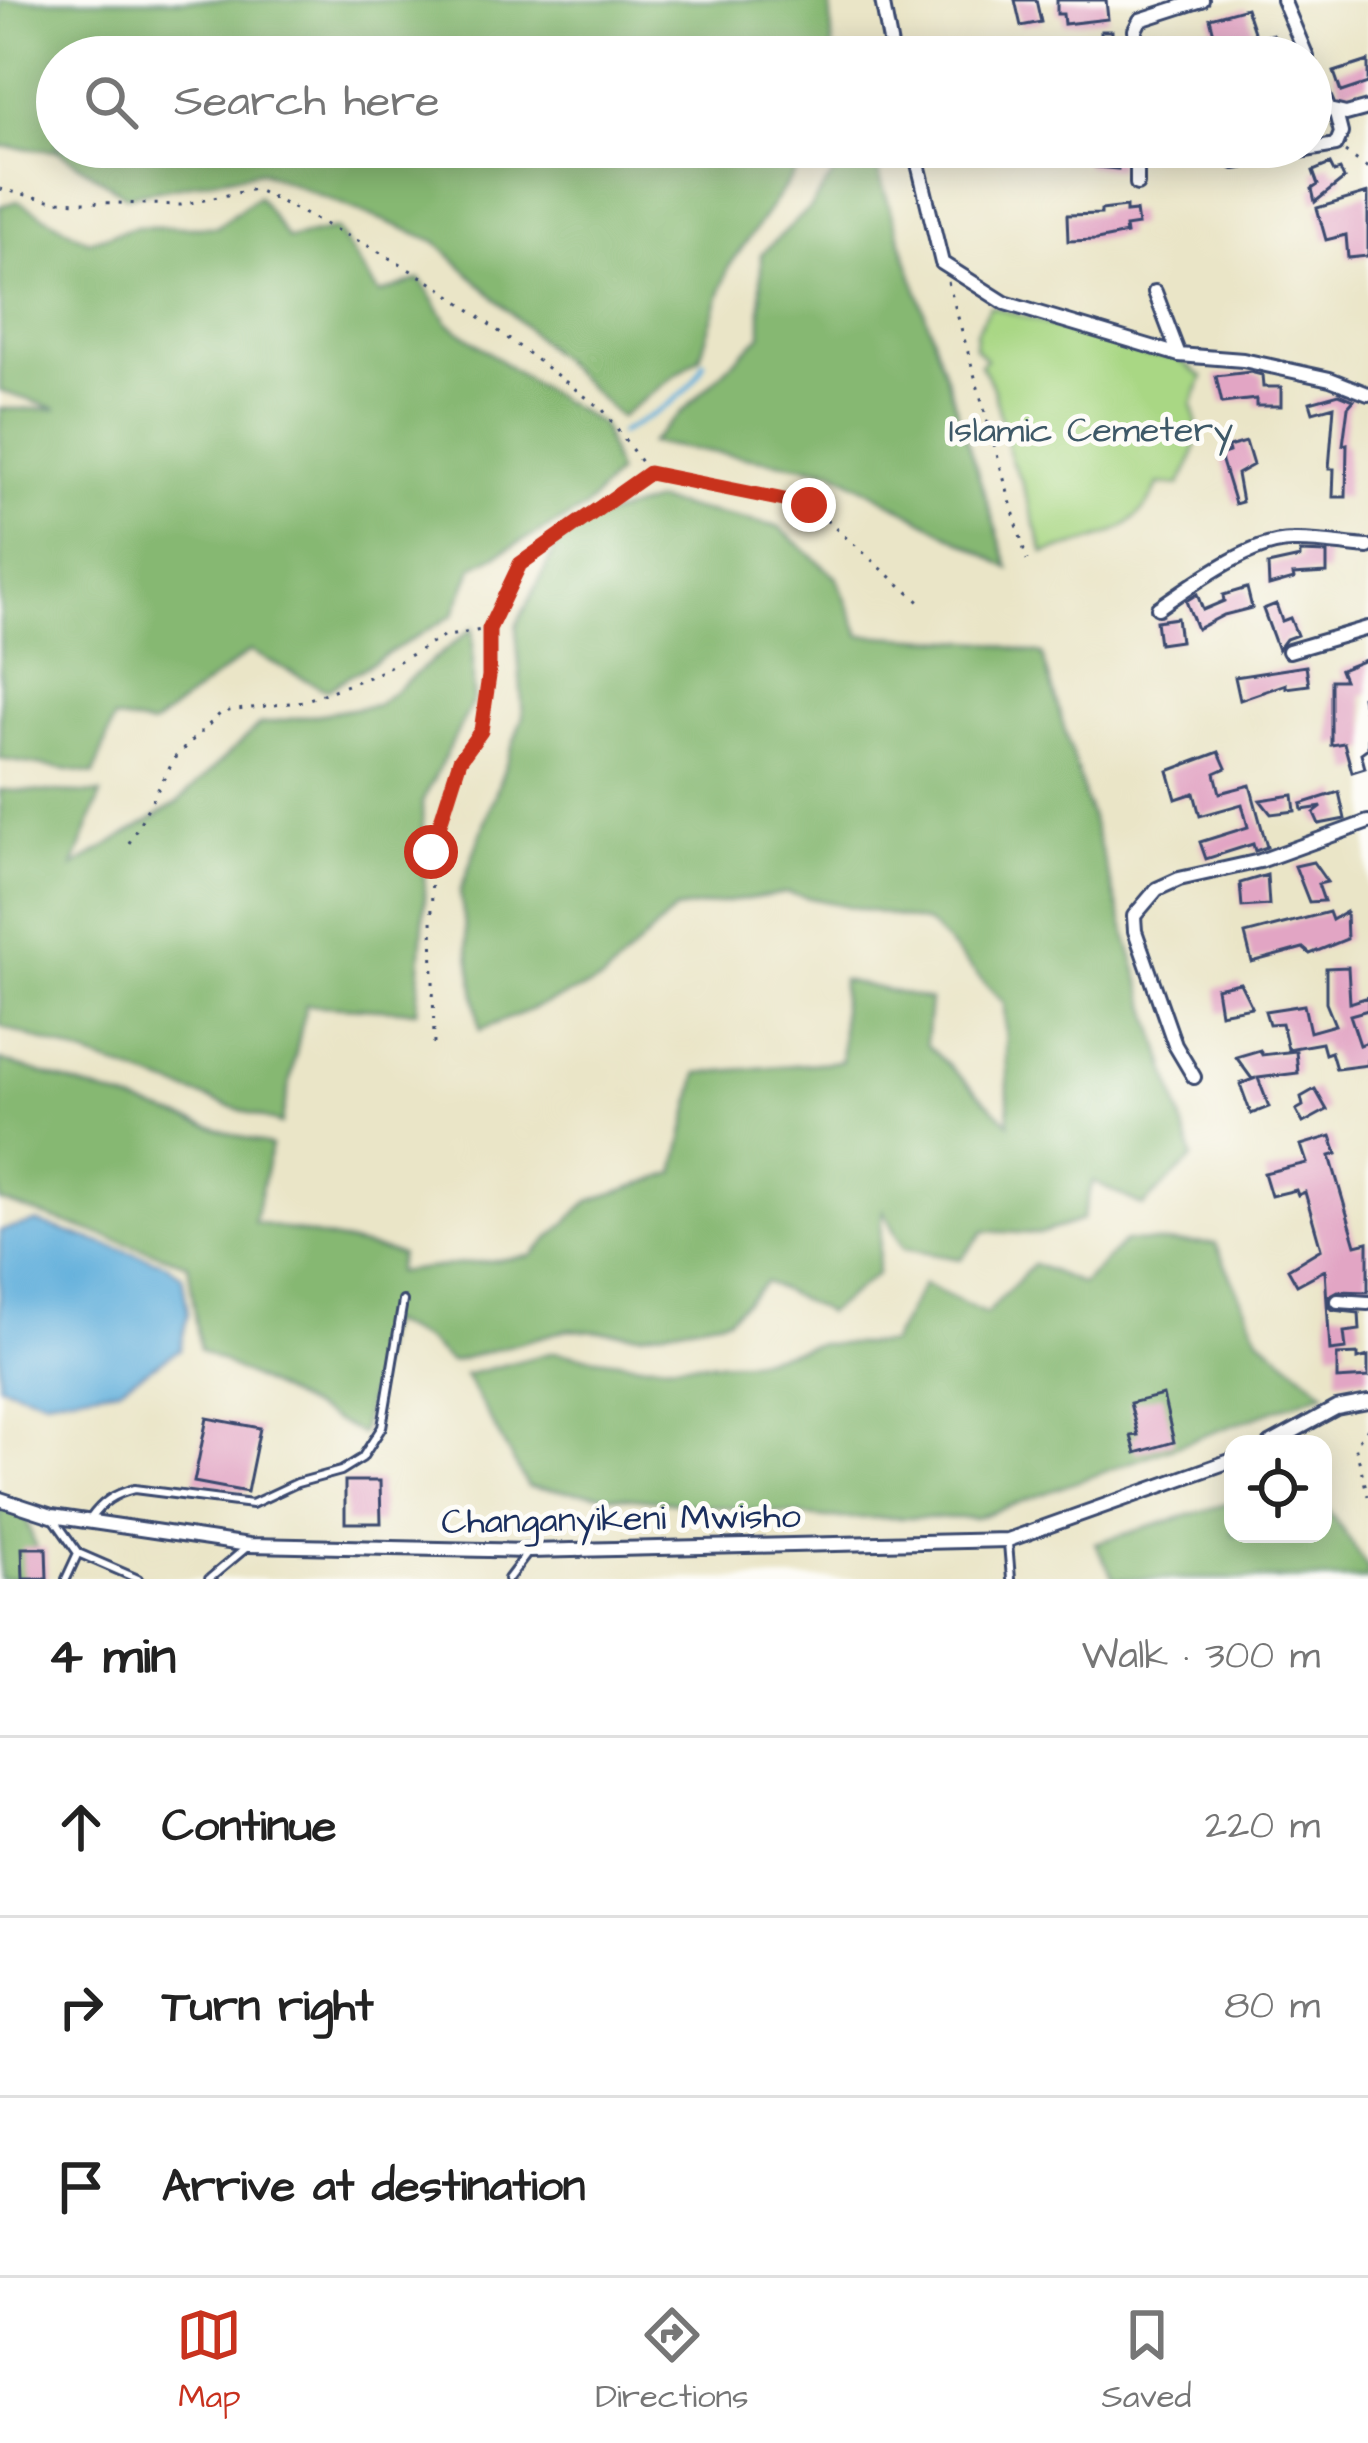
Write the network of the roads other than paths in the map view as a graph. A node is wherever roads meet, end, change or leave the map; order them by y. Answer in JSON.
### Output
{"nodes":[{"id":1,"x":882,"y":0,"type":"edge"},
{"id":2,"x":1202,"y":0,"type":"edge"},
{"id":3,"x":1283,"y":0,"type":"edge"},
{"id":4,"x":889,"y":36,"type":"edge"},
{"id":5,"x":1136,"y":36,"type":"edge"},
{"id":6,"x":1298,"y":36,"type":"edge"},
{"id":7,"x":1368,"y":108,"type":"edge"},
{"id":8,"x":1332,"y":109,"type":"edge"},
{"id":9,"x":1336,"y":113,"type":"junction"},
{"id":10,"x":1332,"y":146,"type":"edge"},
{"id":11,"x":919,"y":168,"type":"edge"},
{"id":12,"x":1137,"y":168,"type":"edge"},
{"id":13,"x":1137,"y":184,"type":"dead end"},
{"id":14,"x":1155,"y":292,"type":"dead end"},
{"id":15,"x":1179,"y":355,"type":"junction"},
{"id":16,"x":1368,"y":394,"type":"edge"},
{"id":17,"x":1368,"y":547,"type":"edge"},
{"id":18,"x":1158,"y":608,"type":"dead end"},
{"id":19,"x":1368,"y":628,"type":"edge"},
{"id":20,"x":1288,"y":651,"type":"dead end"},
{"id":21,"x":1368,"y":822,"type":"edge"},
{"id":22,"x":1194,"y":1077,"type":"dead end"},
{"id":23,"x":403,"y":1301,"type":"dead end"},
{"id":24,"x":1338,"y":1301,"type":"dead end"},
{"id":25,"x":1368,"y":1303,"type":"edge"},
{"id":26,"x":1368,"y":1402,"type":"edge"},
{"id":27,"x":1286,"y":1435,"type":"edge"},
{"id":28,"x":1224,"y":1463,"type":"edge"},
{"id":29,"x":0,"y":1499,"type":"edge"},
{"id":30,"x":52,"y":1516,"type":"junction"},
{"id":31,"x":88,"y":1522,"type":"junction"},
{"id":32,"x":1008,"y":1540,"type":"junction"},
{"id":33,"x":249,"y":1545,"type":"junction"},
{"id":34,"x":529,"y":1551,"type":"junction"},
{"id":35,"x":78,"y":1553,"type":"junction"},
{"id":36,"x":66,"y":1579,"type":"edge"},
{"id":37,"x":138,"y":1579,"type":"edge"},
{"id":38,"x":209,"y":1579,"type":"edge"},
{"id":39,"x":508,"y":1579,"type":"edge"},
{"id":40,"x":1011,"y":1579,"type":"edge"}],
"edges":[{"from":1,"to":4,"type":"street"},
{"from":2,"to":5,"type":"street"},
{"from":3,"to":6,"type":"street"},
{"from":7,"to":9,"type":"street"},
{"from":8,"to":9,"type":"street"},
{"from":9,"to":10,"type":"street"},
{"from":11,"to":15,"type":"street"},
{"from":12,"to":13,"type":"street"},
{"from":14,"to":15,"type":"street"},
{"from":15,"to":16,"type":"street"},
{"from":17,"to":18,"type":"street"},
{"from":19,"to":20,"type":"street"},
{"from":21,"to":22,"type":"street"},
{"from":23,"to":31,"type":"lane"},
{"from":24,"to":25,"type":"street"},
{"from":26,"to":27,"type":"street"},
{"from":28,"to":32,"type":"street","name":"Changanyikeni Mwisho"},
{"from":29,"to":30,"type":"street","name":"Changanyikeni Mwisho"},
{"from":30,"to":31,"type":"street","name":"Changanyikeni Mwisho"},
{"from":30,"to":35,"type":"lane"},
{"from":31,"to":33,"type":"street","name":"Changanyikeni Mwisho"},
{"from":32,"to":34,"type":"street","name":"Changanyikeni Mwisho"},
{"from":32,"to":40,"type":"lane"},
{"from":33,"to":34,"type":"street","name":"Changanyikeni Mwisho"},
{"from":33,"to":38,"type":"lane"},
{"from":34,"to":39,"type":"lane"},
{"from":35,"to":36,"type":"lane"},
{"from":35,"to":37,"type":"lane"}]}
